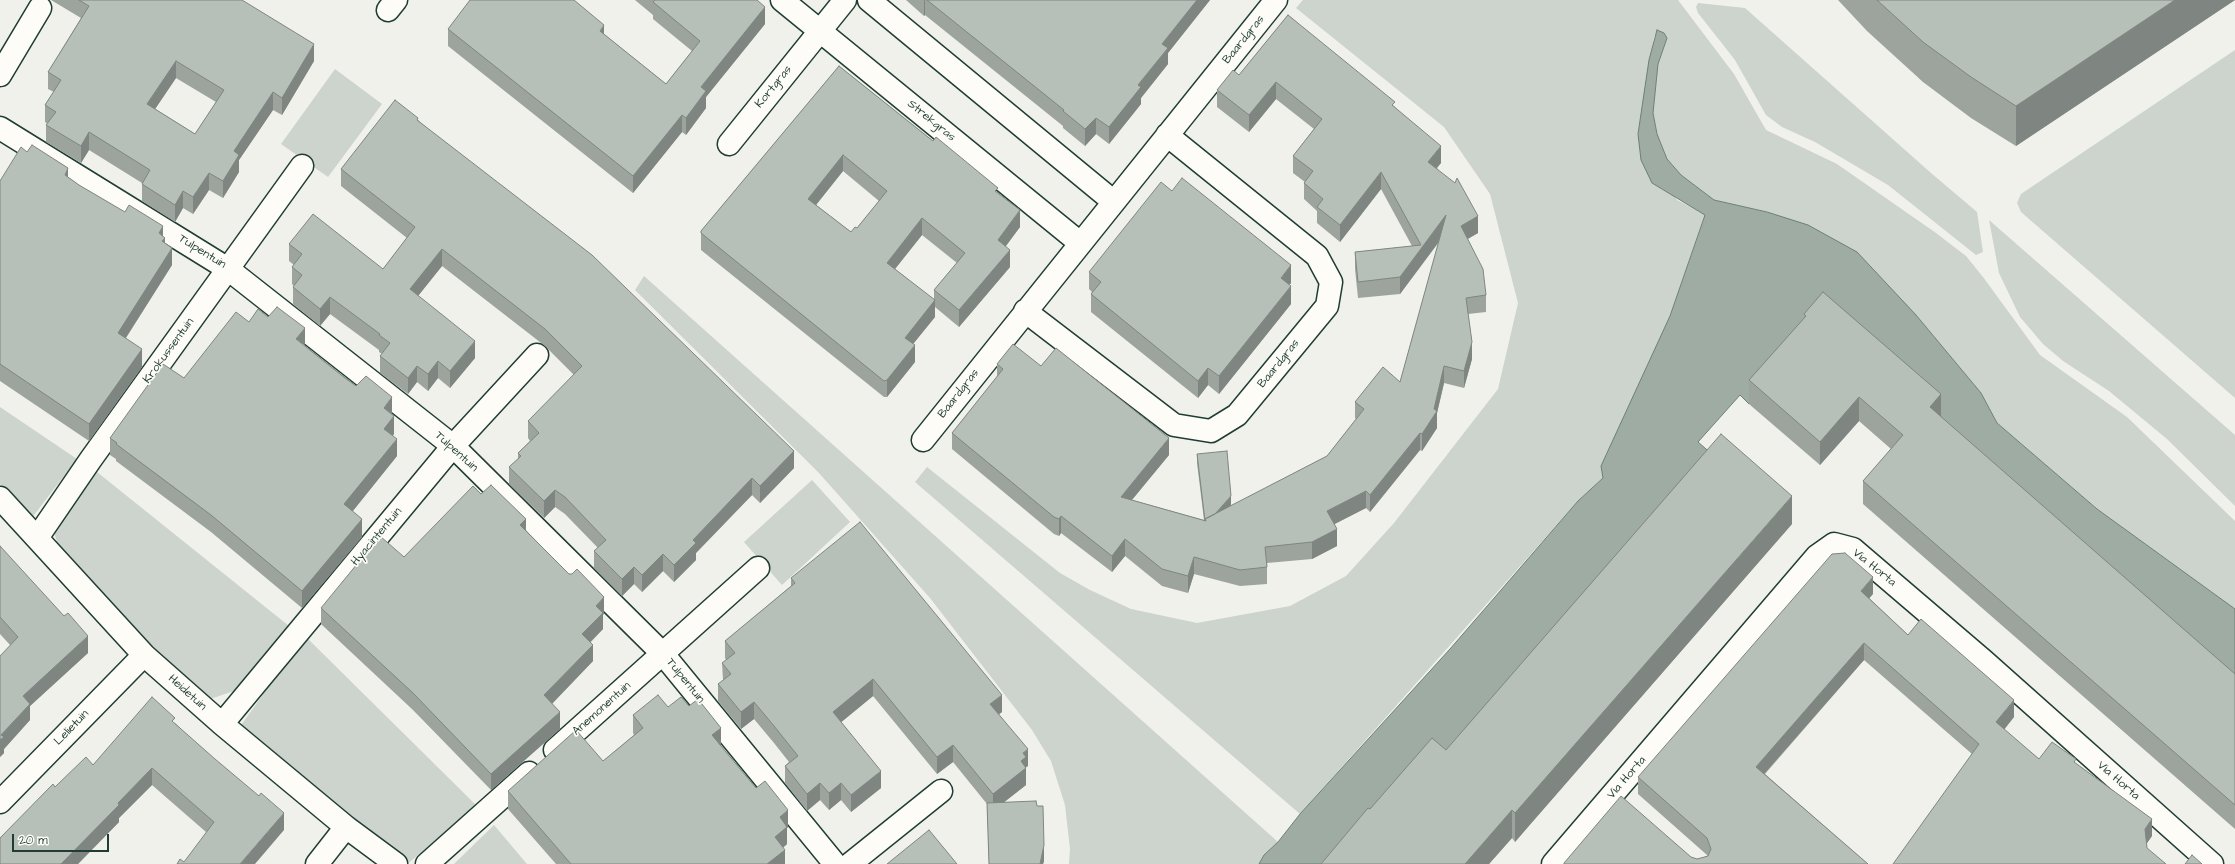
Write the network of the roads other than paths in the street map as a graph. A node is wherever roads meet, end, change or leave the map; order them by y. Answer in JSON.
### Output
{"nodes":[{"id":1,"x":782,"y":0,"type":"edge"},
{"id":2,"x":845,"y":0,"type":"edge"},
{"id":3,"x":869,"y":0,"type":"edge"},
{"id":4,"x":1276,"y":0,"type":"edge"},
{"id":5,"x":40,"y":8,"type":"dead end"},
{"id":6,"x":820,"y":30,"type":"junction"},
{"id":7,"x":0,"y":75,"type":"edge"},
{"id":8,"x":0,"y":128,"type":"edge"},
{"id":9,"x":1167,"y":135,"type":"junction"},
{"id":10,"x":729,"y":144,"type":"dead end"},
{"id":11,"x":302,"y":166,"type":"dead end"},
{"id":12,"x":1114,"y":202,"type":"junction"},
{"id":13,"x":1080,"y":243,"type":"junction"},
{"id":14,"x":228,"y":269,"type":"junction"},
{"id":15,"x":1025,"y":311,"type":"junction"},
{"id":16,"x":537,"y":355,"type":"dead end"},
{"id":17,"x":923,"y":440,"type":"dead end"},
{"id":18,"x":452,"y":446,"type":"junction"},
{"id":19,"x":0,"y":498,"type":"edge"},
{"id":20,"x":37,"y":538,"type":"junction"},
{"id":21,"x":758,"y":568,"type":"dead end"},
{"id":22,"x":663,"y":654,"type":"junction"},
{"id":23,"x":144,"y":655,"type":"junction"},
{"id":24,"x":222,"y":724,"type":"junction"},
{"id":25,"x":941,"y":791,"type":"dead end"},
{"id":26,"x":1616,"y":792,"type":"junction"},
{"id":27,"x":0,"y":802,"type":"edge"},
{"id":28,"x":1633,"y":807,"type":"edge"},
{"id":29,"x":346,"y":827,"type":"junction"},
{"id":30,"x":317,"y":864,"type":"edge"},
{"id":31,"x":396,"y":864,"type":"edge"},
{"id":32,"x":427,"y":864,"type":"edge"},
{"id":33,"x":835,"y":864,"type":"edge"},
{"id":34,"x":850,"y":864,"type":"edge"},
{"id":35,"x":1553,"y":864,"type":"edge"},
{"id":36,"x":2212,"y":864,"type":"edge"}],
"edges":[{"from":1,"to":6,"type":"street","name":"Strekgras"},
{"from":2,"to":6,"type":"street","name":"Kortgras"},
{"from":3,"to":12,"type":"street"},
{"from":4,"to":9,"type":"street","name":"Baardgras"},
{"from":5,"to":7,"type":"street"},
{"from":6,"to":10,"type":"street","name":"Kortgras"},
{"from":6,"to":13,"type":"street","name":"Strekgras"},
{"from":8,"to":14,"type":"street","name":"Tulpentuin"},
{"from":9,"to":12,"type":"street","name":"Baardgras"},
{"from":9,"to":15,"type":"street","name":"Baardgras"},
{"from":11,"to":14,"type":"street","name":"Krokussentuin"},
{"from":12,"to":13,"type":"street","name":"Baardgras"},
{"from":13,"to":15,"type":"street","name":"Baardgras"},
{"from":14,"to":18,"type":"street","name":"Tulpentuin"},
{"from":14,"to":20,"type":"street","name":"Krokussentuin"},
{"from":15,"to":17,"type":"street","name":"Baardgras"},
{"from":16,"to":18,"type":"street","name":"Hyacintentuin"},
{"from":18,"to":22,"type":"street","name":"Tulpentuin"},
{"from":18,"to":24,"type":"street","name":"Hyacintentuin"},
{"from":19,"to":20,"type":"street","name":"Heidetuin"},
{"from":20,"to":23,"type":"street","name":"Heidetuin"},
{"from":21,"to":22,"type":"street","name":"Anemonentuin"},
{"from":22,"to":32,"type":"street","name":"Anemonentuin"},
{"from":22,"to":33,"type":"street","name":"Tulpentuin"},
{"from":23,"to":24,"type":"street","name":"Heidetuin"},
{"from":23,"to":27,"type":"street","name":"Lelietuin"},
{"from":24,"to":29,"type":"street","name":"Heidetuin"},
{"from":25,"to":34,"type":"street"},
{"from":26,"to":28,"type":"street"},
{"from":26,"to":35,"type":"street","name":"Via Horta"},
{"from":26,"to":36,"type":"street","name":"Via Horta"},
{"from":29,"to":30,"type":"street"},
{"from":29,"to":31,"type":"street","name":"Heidetuin"}]}
